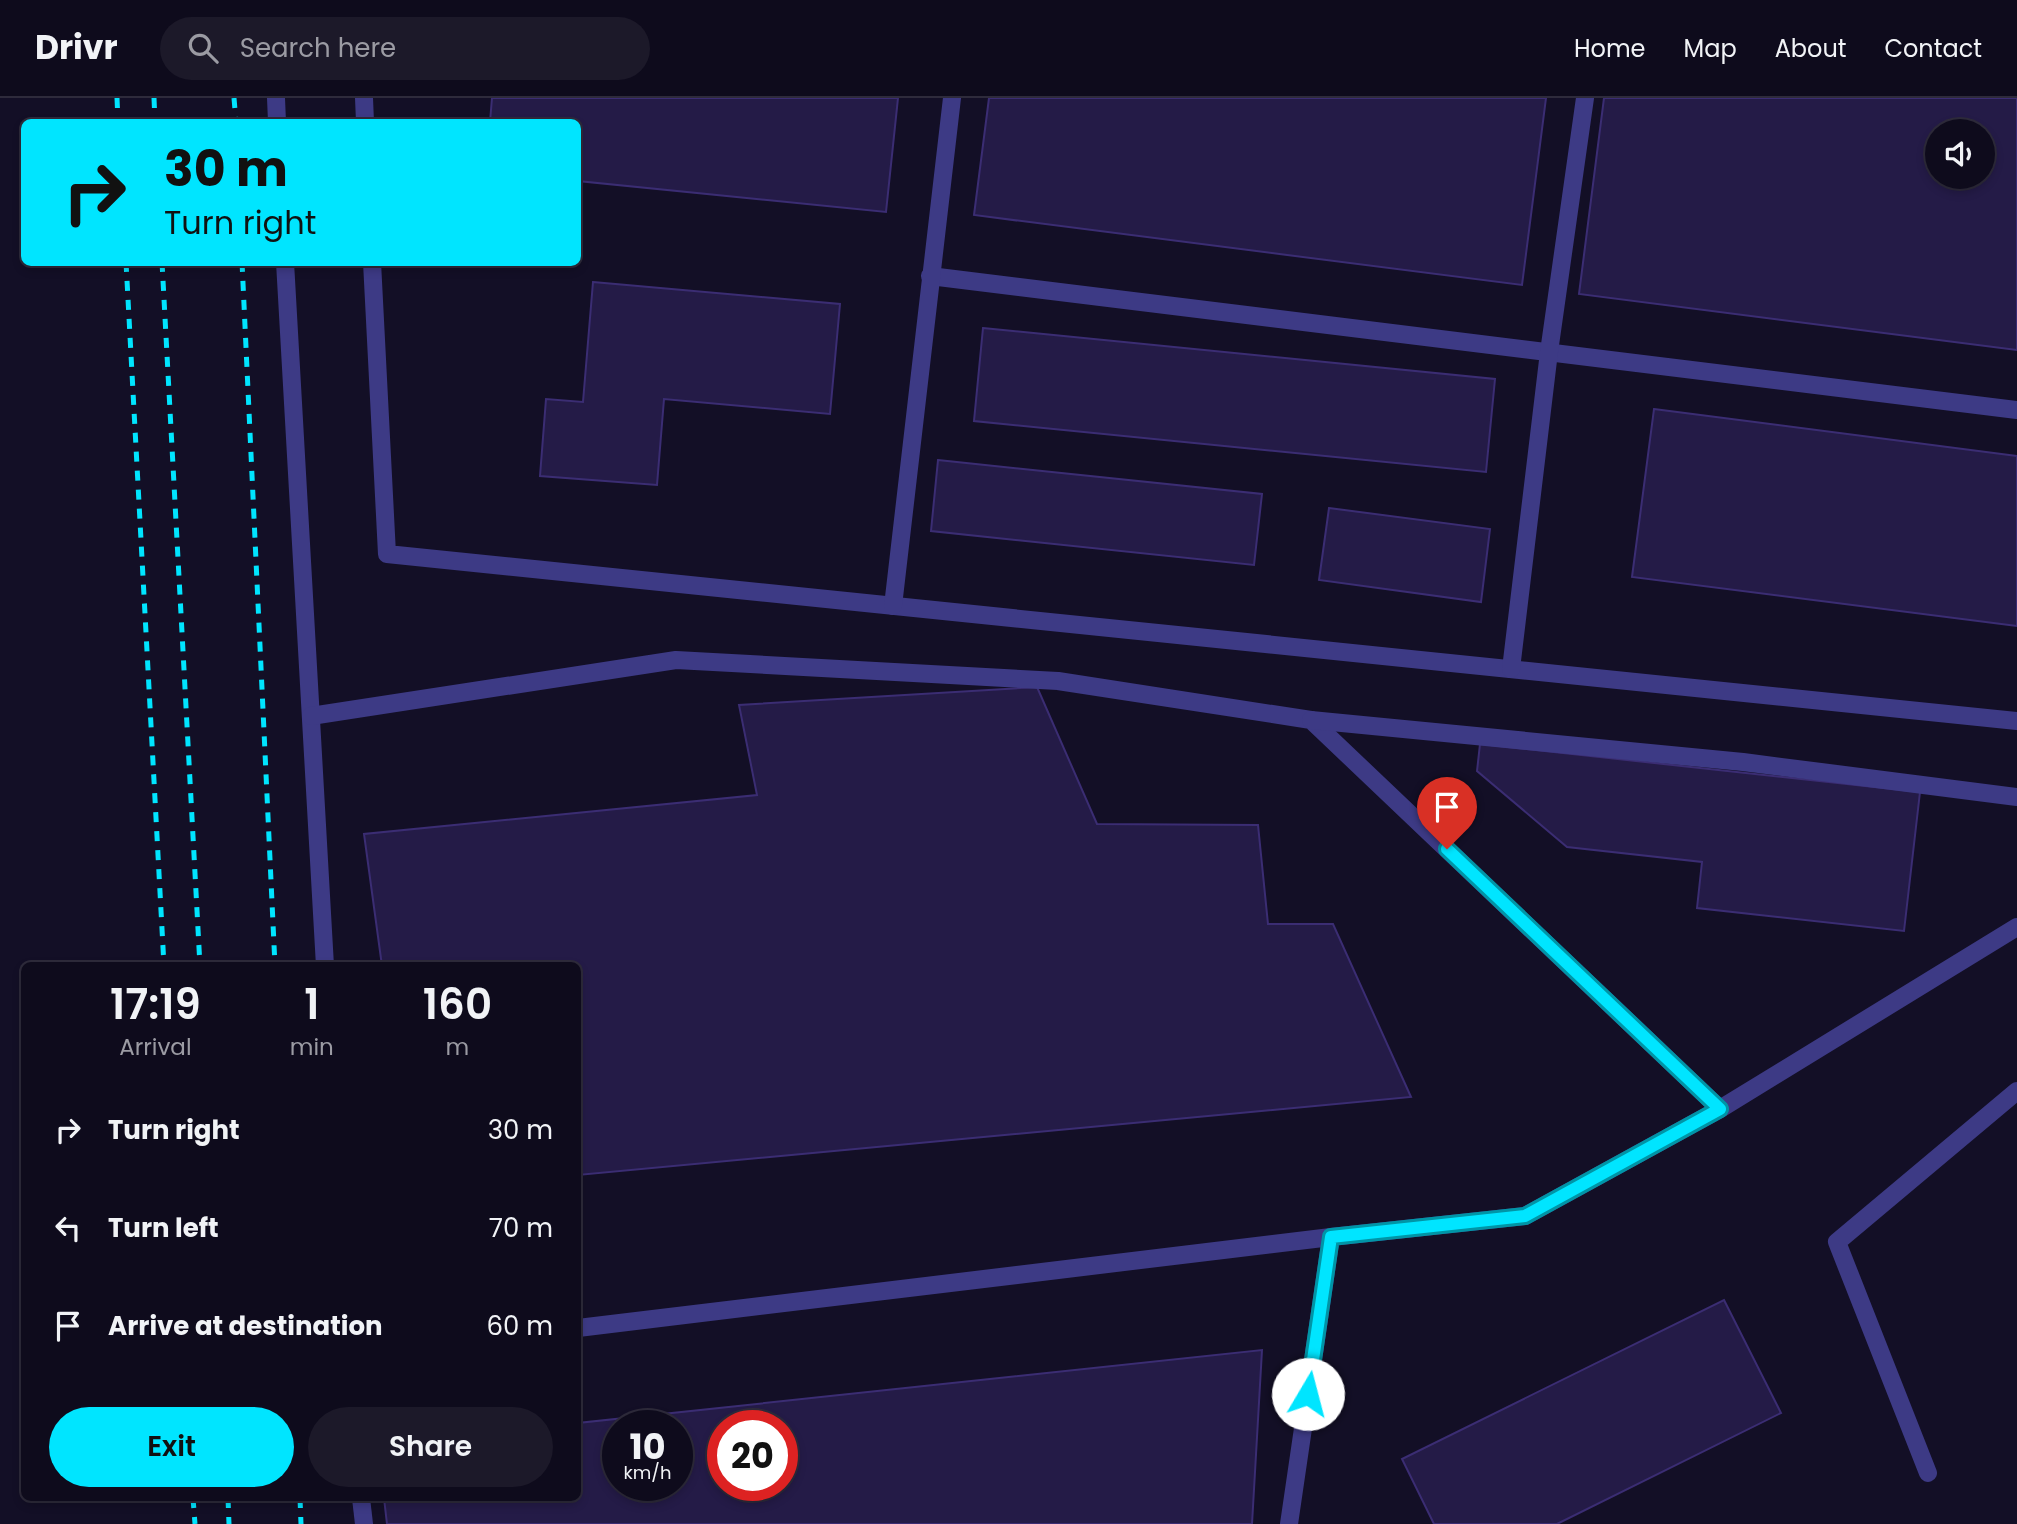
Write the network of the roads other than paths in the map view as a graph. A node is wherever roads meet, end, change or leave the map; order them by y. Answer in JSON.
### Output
{"nodes":[{"id":1,"x":275,"y":98,"type":"edge"},
{"id":2,"x":364,"y":98,"type":"edge"},
{"id":3,"x":952,"y":98,"type":"edge"},
{"id":4,"x":1585,"y":98,"type":"edge"},
{"id":5,"x":277,"y":119,"type":"edge"},
{"id":6,"x":365,"y":119,"type":"edge"},
{"id":7,"x":285,"y":266,"type":"edge"},
{"id":8,"x":372,"y":266,"type":"edge"},
{"id":9,"x":930,"y":276,"type":"junction"},
{"id":10,"x":1549,"y":352,"type":"junction"},
{"id":11,"x":2017,"y":410,"type":"edge"},
{"id":12,"x":894,"y":606,"type":"junction"},
{"id":13,"x":1511,"y":669,"type":"junction"},
{"id":14,"x":311,"y":716,"type":"junction"},
{"id":15,"x":1311,"y":720,"type":"junction"},
{"id":16,"x":2017,"y":721,"type":"edge"},
{"id":17,"x":2017,"y":797,"type":"edge"},
{"id":18,"x":2017,"y":928,"type":"edge"},
{"id":19,"x":325,"y":962,"type":"edge"},
{"id":20,"x":2017,"y":1091,"type":"edge"},
{"id":21,"x":1720,"y":1109,"type":"junction"},
{"id":22,"x":1331,"y":1237,"type":"junction"},
{"id":23,"x":581,"y":1328,"type":"edge"},
{"id":24,"x":1928,"y":1473,"type":"dead end"},
{"id":25,"x":361,"y":1501,"type":"edge"},
{"id":26,"x":364,"y":1524,"type":"edge"},
{"id":27,"x":1289,"y":1524,"type":"edge"}],
"edges":[{"from":1,"to":5,"type":"lane"},
{"from":2,"to":6,"type":"lane"},
{"from":3,"to":9,"type":"lane"},
{"from":4,"to":10,"type":"lane"},
{"from":7,"to":14,"type":"lane"},
{"from":8,"to":12,"type":"lane"},
{"from":9,"to":10,"type":"lane"},
{"from":9,"to":12,"type":"lane"},
{"from":10,"to":11,"type":"lane"},
{"from":10,"to":13,"type":"lane"},
{"from":12,"to":13,"type":"lane"},
{"from":13,"to":16,"type":"lane"},
{"from":14,"to":15,"type":"lane"},
{"from":14,"to":19,"type":"lane"},
{"from":15,"to":17,"type":"lane"},
{"from":15,"to":21,"type":"lane"},
{"from":18,"to":21,"type":"lane"},
{"from":20,"to":24,"type":"lane"},
{"from":21,"to":22,"type":"lane"},
{"from":22,"to":23,"type":"lane"},
{"from":22,"to":27,"type":"lane"},
{"from":25,"to":26,"type":"lane"}]}
